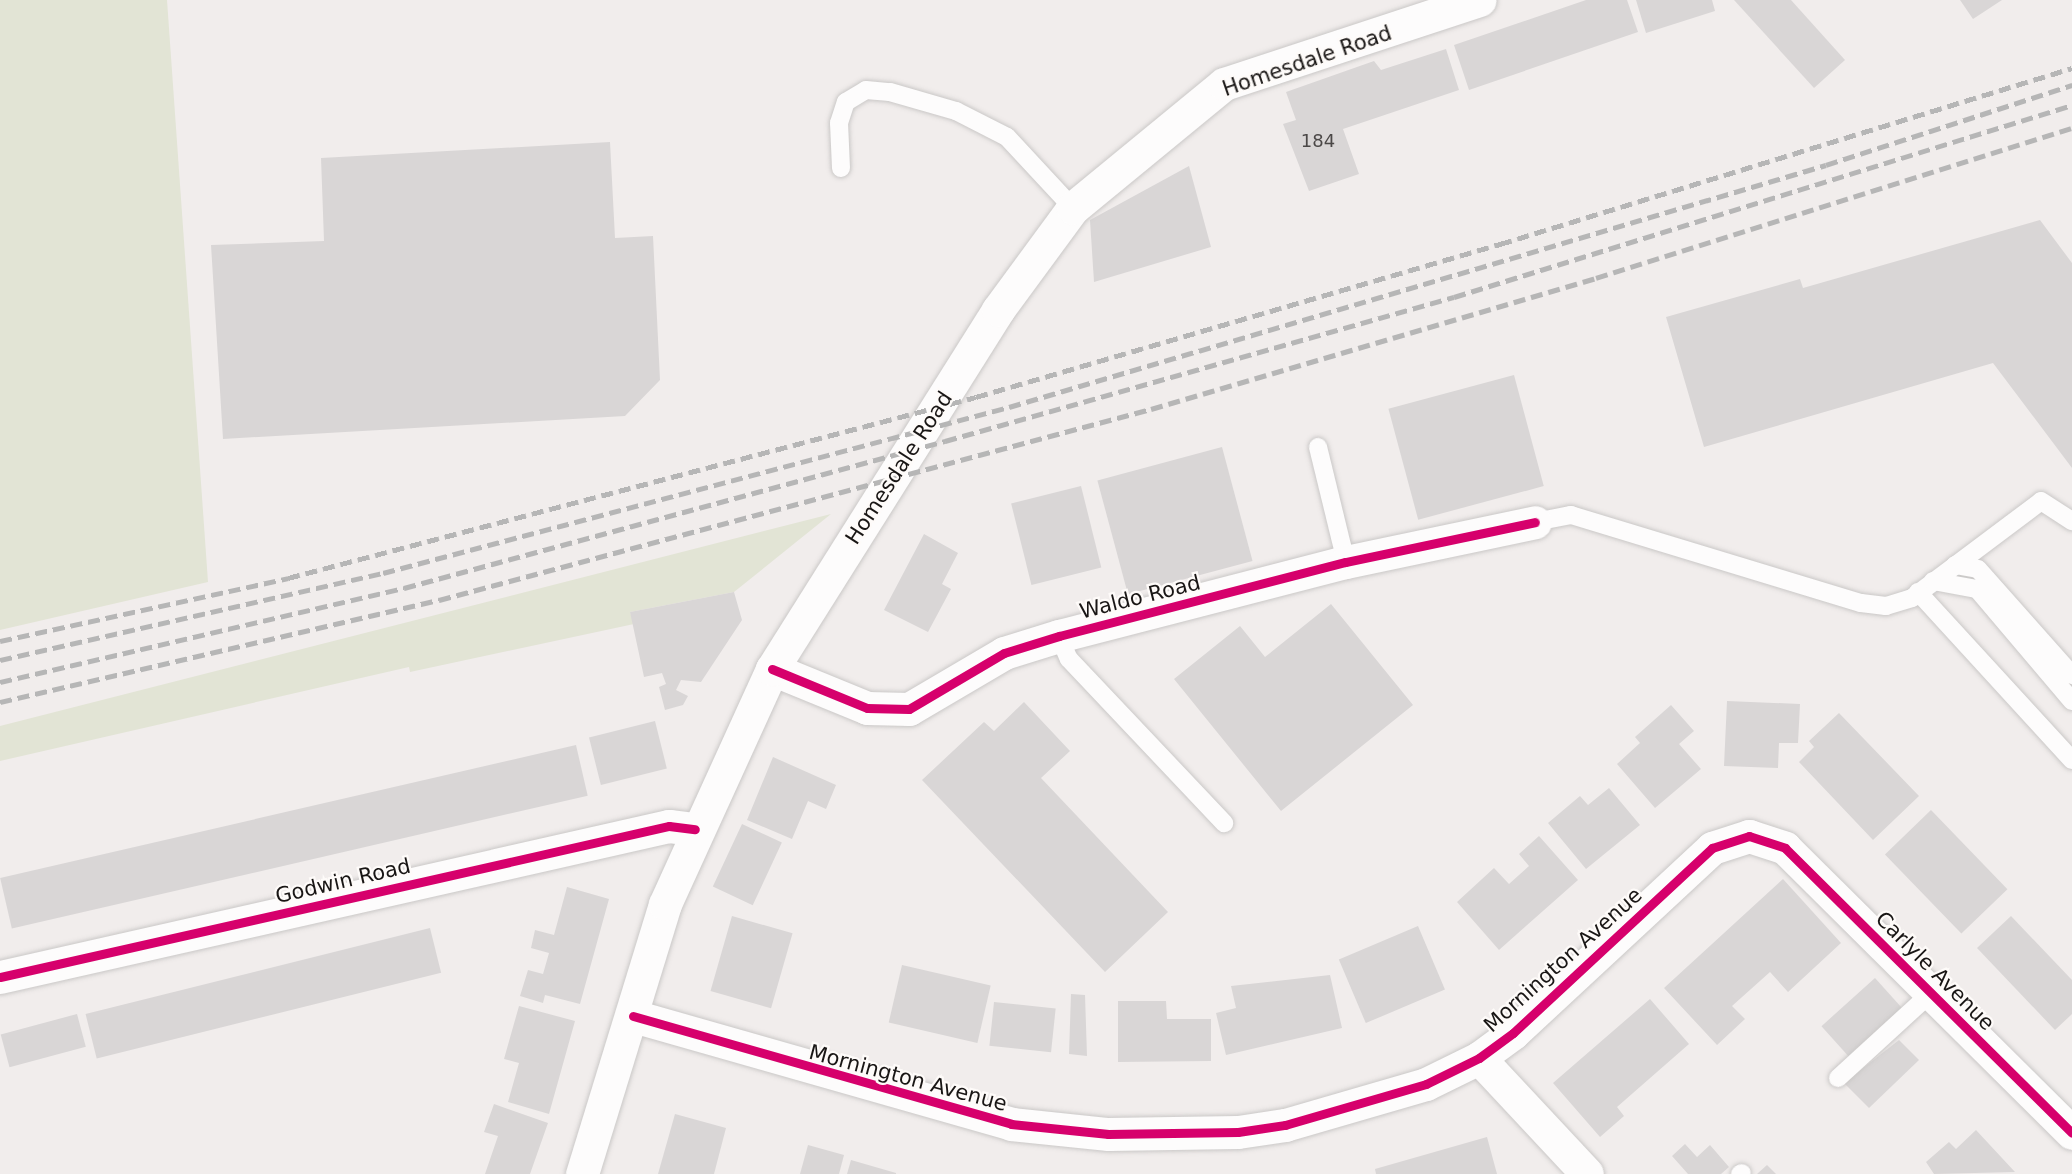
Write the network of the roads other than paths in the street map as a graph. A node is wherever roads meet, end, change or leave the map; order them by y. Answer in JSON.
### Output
{"nodes":[{"id":1,"x":1480,"y":0,"type":"edge"},
{"id":2,"x":841,"y":168,"type":"dead end"},
{"id":3,"x":1073,"y":208,"type":"junction"},
{"id":4,"x":1318,"y":447,"type":"dead end"},
{"id":5,"x":2072,"y":521,"type":"edge"},
{"id":6,"x":1535,"y":522,"type":"joint"},
{"id":7,"x":1346,"y":562,"type":"junction"},
{"id":8,"x":1955,"y":566,"type":"junction"},
{"id":9,"x":1933,"y":581,"type":"junction"},
{"id":10,"x":1918,"y":592,"type":"junction"},
{"id":11,"x":1059,"y":636,"type":"junction"},
{"id":12,"x":772,"y":669,"type":"junction"},
{"id":13,"x":2072,"y":675,"type":"edge"},
{"id":14,"x":2072,"y":701,"type":"edge"},
{"id":15,"x":2072,"y":760,"type":"edge"},
{"id":16,"x":1224,"y":823,"type":"dead end"},
{"id":17,"x":695,"y":829,"type":"junction"},
{"id":18,"x":1769,"y":839,"type":"joint"},
{"id":19,"x":0,"y":977,"type":"edge"},
{"id":20,"x":1931,"y":993,"type":"junction"},
{"id":21,"x":633,"y":1016,"type":"junction"},
{"id":22,"x":1479,"y":1058,"type":"junction"},
{"id":23,"x":1838,"y":1077,"type":"dead end"},
{"id":24,"x":2072,"y":1133,"type":"edge"},
{"id":25,"x":582,"y":1174,"type":"edge"},
{"id":26,"x":1587,"y":1174,"type":"edge"}],
"edges":[{"from":1,"to":3,"type":"street","name":"Homesdale Road"},
{"from":2,"to":3,"type":"lane"},
{"from":3,"to":12,"type":"street","name":"Homesdale Road"},
{"from":4,"to":7,"type":"lane"},
{"from":5,"to":8,"type":"lane"},
{"from":6,"to":7,"type":"street","name":"Waldo Road"},
{"from":6,"to":10,"type":"lane"},
{"from":7,"to":11,"type":"street","name":"Waldo Road"},
{"from":8,"to":9,"type":"lane"},
{"from":8,"to":13,"type":"lane"},
{"from":9,"to":10,"type":"lane"},
{"from":9,"to":14,"type":"lane"},
{"from":10,"to":15,"type":"lane"},
{"from":11,"to":12,"type":"street","name":"Waldo Road"},
{"from":11,"to":16,"type":"lane"},
{"from":12,"to":17,"type":"street","name":"Homesdale Road"},
{"from":17,"to":19,"type":"street","name":"Godwin Road"},
{"from":17,"to":21,"type":"street","name":"Homesdale Road"},
{"from":18,"to":20,"type":"street","name":"Carlyle Avenue"},
{"from":18,"to":22,"type":"street","name":"Mornington Avenue"},
{"from":20,"to":23,"type":"lane"},
{"from":20,"to":24,"type":"street","name":"Carlyle Avenue"},
{"from":21,"to":22,"type":"street","name":"Mornington Avenue"},
{"from":21,"to":25,"type":"street","name":"Homesdale Road"},
{"from":22,"to":26,"type":"street"}]}
